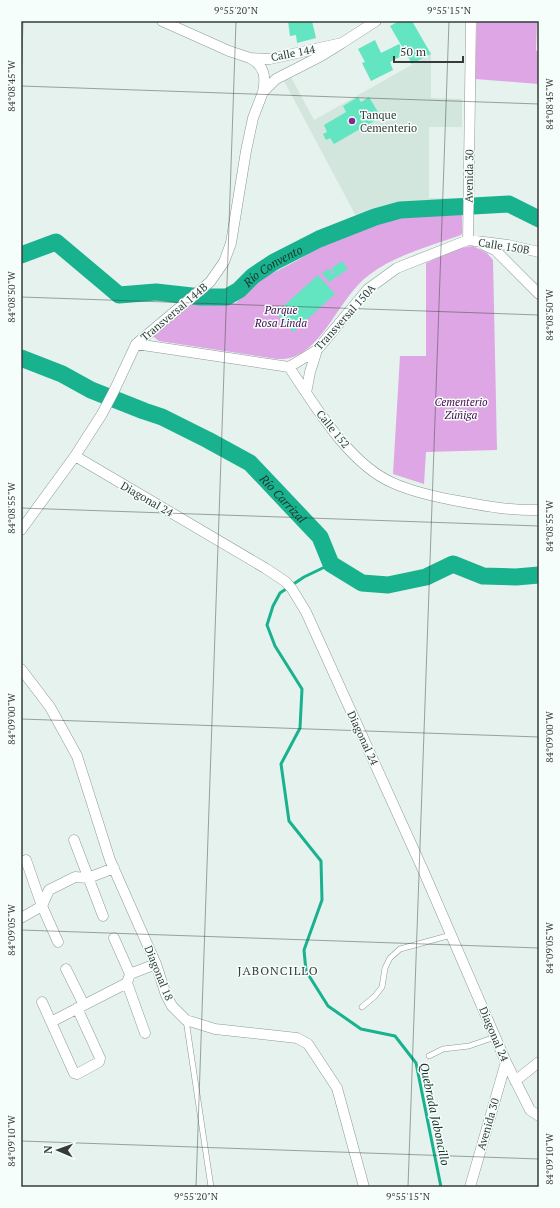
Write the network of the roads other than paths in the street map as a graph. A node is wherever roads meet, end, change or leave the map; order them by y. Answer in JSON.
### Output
{"nodes":[{"id":1,"x":162,"y":21,"type":"edge"},
{"id":2,"x":376,"y":21,"type":"edge"},
{"id":3,"x":471,"y":21,"type":"edge"},
{"id":4,"x":342,"y":43,"type":"junction"},
{"id":5,"x":250,"y":58,"type":"junction"},
{"id":6,"x":263,"y":92,"type":"junction"},
{"id":7,"x":468,"y":240,"type":"junction"},
{"id":8,"x":539,"y":252,"type":"edge"},
{"id":9,"x":539,"y":294,"type":"edge"},
{"id":10,"x":136,"y":344,"type":"junction"},
{"id":11,"x":317,"y":350,"type":"junction"},
{"id":12,"x":289,"y":367,"type":"junction"},
{"id":13,"x":306,"y":393,"type":"junction"},
{"id":14,"x":75,"y":456,"type":"junction"},
{"id":15,"x":539,"y":510,"type":"edge"},
{"id":16,"x":21,"y":530,"type":"edge"},
{"id":17,"x":21,"y":669,"type":"edge"},
{"id":18,"x":74,"y":840,"type":"dead end"},
{"id":19,"x":26,"y":860,"type":"dead end"},
{"id":20,"x":114,"y":868,"type":"junction"},
{"id":21,"x":88,"y":878,"type":"junction"},
{"id":22,"x":42,"y":906,"type":"junction"},
{"id":23,"x":102,"y":916,"type":"dead end"},
{"id":24,"x":21,"y":918,"type":"edge"},
{"id":25,"x":451,"y":935,"type":"junction"},
{"id":26,"x":114,"y":938,"type":"dead end"},
{"id":27,"x":58,"y":942,"type":"dead end"},
{"id":28,"x":156,"y":964,"type":"junction"},
{"id":29,"x":66,"y":969,"type":"dead end"},
{"id":30,"x":129,"y":978,"type":"junction"},
{"id":31,"x":42,"y":1002,"type":"dead end"},
{"id":32,"x":81,"y":1006,"type":"junction"},
{"id":33,"x":362,"y":1007,"type":"dead end"},
{"id":34,"x":186,"y":1020,"type":"junction"},
{"id":35,"x":51,"y":1022,"type":"junction"},
{"id":36,"x":145,"y":1033,"type":"dead end"},
{"id":37,"x":495,"y":1037,"type":"junction"},
{"id":38,"x":429,"y":1056,"type":"dead end"},
{"id":39,"x":506,"y":1062,"type":"junction"},
{"id":40,"x":539,"y":1062,"type":"edge"},
{"id":41,"x":515,"y":1081,"type":"junction"},
{"id":42,"x":539,"y":1116,"type":"edge"},
{"id":43,"x":211,"y":1187,"type":"edge"},
{"id":44,"x":364,"y":1187,"type":"edge"},
{"id":45,"x":470,"y":1187,"type":"edge"}],
"edges":[{"from":1,"to":5,"type":"street","name":"Calle 144"},
{"from":2,"to":4,"type":"street","name":"Calle 144"},
{"from":3,"to":7,"type":"street","name":"Avenida 30"},
{"from":4,"to":5,"type":"street","name":"Calle 144"},
{"from":4,"to":6,"type":"street","name":"Transversal 144B"},
{"from":5,"to":6,"type":"street"},
{"from":6,"to":10,"type":"street","name":"Transversal 144B"},
{"from":7,"to":8,"type":"street","name":"Calle 150B"},
{"from":7,"to":9,"type":"street"},
{"from":7,"to":11,"type":"street","name":"Transversal 150A"},
{"from":10,"to":12,"type":"street"},
{"from":10,"to":14,"type":"street","name":"Transversal 144B"},
{"from":11,"to":12,"type":"street","name":"Transversal 150A"},
{"from":11,"to":13,"type":"street"},
{"from":12,"to":13,"type":"street","name":"Calle 152"},
{"from":13,"to":15,"type":"street","name":"Calle 152"},
{"from":14,"to":16,"type":"street","name":"Transversal 144B"},
{"from":14,"to":25,"type":"street","name":"Diagonal 24"},
{"from":17,"to":20,"type":"street","name":"Diagonal 18"},
{"from":18,"to":21,"type":"street"},
{"from":19,"to":22,"type":"street"},
{"from":20,"to":21,"type":"street"},
{"from":20,"to":28,"type":"street","name":"Diagonal 18"},
{"from":21,"to":22,"type":"street"},
{"from":21,"to":23,"type":"street"},
{"from":22,"to":24,"type":"street"},
{"from":22,"to":27,"type":"street"},
{"from":25,"to":33,"type":"lane"},
{"from":25,"to":37,"type":"street","name":"Diagonal 24"},
{"from":26,"to":30,"type":"street"},
{"from":28,"to":30,"type":"street"},
{"from":28,"to":34,"type":"street","name":"Diagonal 18"},
{"from":29,"to":32,"type":"street"},
{"from":30,"to":32,"type":"street"},
{"from":30,"to":36,"type":"street"},
{"from":31,"to":35,"type":"street"},
{"from":32,"to":35,"type":"street"},
{"from":32,"to":35,"type":"street"},
{"from":34,"to":43,"type":"lane"},
{"from":34,"to":44,"type":"street","name":"Diagonal 18"},
{"from":37,"to":38,"type":"lane"},
{"from":37,"to":39,"type":"street","name":"Diagonal 24"},
{"from":39,"to":41,"type":"street","name":"Diagonal 24"},
{"from":39,"to":45,"type":"street","name":"Avenida 30"},
{"from":40,"to":41,"type":"street"},
{"from":41,"to":42,"type":"street","name":"Diagonal 24"}]}
